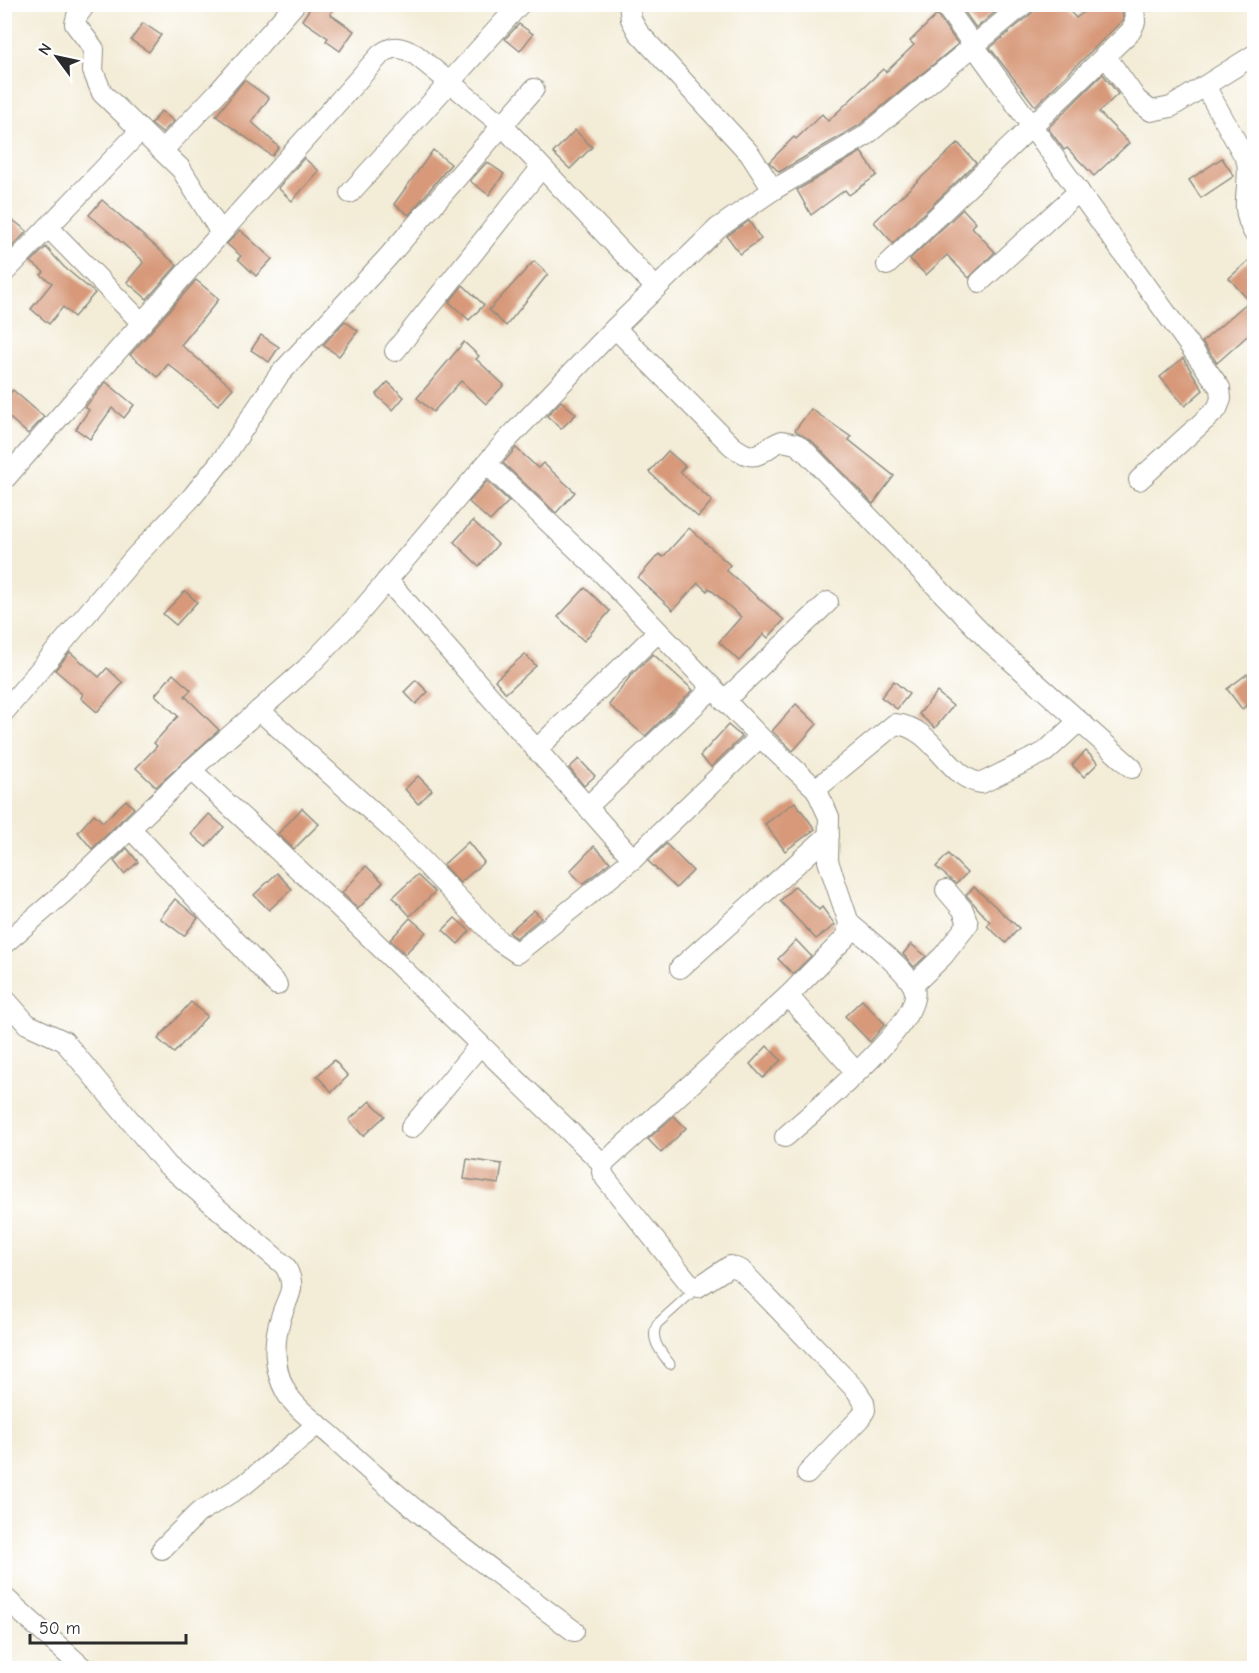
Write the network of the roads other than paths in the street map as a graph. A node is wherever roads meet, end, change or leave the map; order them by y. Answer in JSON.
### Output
{"nodes":[{"id":1,"x":86,"y":4,"type":"edge"},
{"id":2,"x":295,"y":4,"type":"edge"},
{"id":3,"x":520,"y":4,"type":"edge"},
{"id":4,"x":629,"y":4,"type":"edge"},
{"id":5,"x":944,"y":4,"type":"edge"},
{"id":6,"x":1024,"y":4,"type":"edge"},
{"id":7,"x":1134,"y":4,"type":"edge"},
{"id":8,"x":974,"y":46,"type":"junction"},
{"id":9,"x":1105,"y":55,"type":"junction"},
{"id":10,"x":1254,"y":55,"type":"edge"},
{"id":11,"x":450,"y":82,"type":"junction"},
{"id":12,"x":1205,"y":86,"type":"junction"},
{"id":13,"x":534,"y":89,"type":"dead end"},
{"id":14,"x":1033,"y":124,"type":"junction"},
{"id":15,"x":502,"y":125,"type":"junction"},
{"id":16,"x":141,"y":130,"type":"junction"},
{"id":17,"x":163,"y":150,"type":"junction"},
{"id":18,"x":541,"y":168,"type":"junction"},
{"id":19,"x":773,"y":190,"type":"junction"},
{"id":20,"x":1079,"y":191,"type":"junction"},
{"id":21,"x":350,"y":193,"type":"dead end"},
{"id":22,"x":48,"y":227,"type":"junction"},
{"id":23,"x":221,"y":233,"type":"junction"},
{"id":24,"x":1254,"y":233,"type":"edge"},
{"id":25,"x":887,"y":265,"type":"dead end"},
{"id":26,"x":4,"y":273,"type":"edge"},
{"id":27,"x":980,"y":282,"type":"dead end"},
{"id":28,"x":656,"y":288,"type":"junction"},
{"id":29,"x":142,"y":323,"type":"junction"},
{"id":30,"x":615,"y":328,"type":"junction"},
{"id":31,"x":395,"y":351,"type":"dead end"},
{"id":32,"x":488,"y":465,"type":"junction"},
{"id":33,"x":4,"y":480,"type":"edge"},
{"id":34,"x":1139,"y":480,"type":"dead end"},
{"id":35,"x":387,"y":580,"type":"junction"},
{"id":36,"x":828,"y":602,"type":"dead end"},
{"id":37,"x":657,"y":633,"type":"junction"},
{"id":38,"x":718,"y":695,"type":"junction"},
{"id":39,"x":260,"y":710,"type":"junction"},
{"id":40,"x":4,"y":712,"type":"edge"},
{"id":41,"x":1079,"y":721,"type":"junction"},
{"id":42,"x":760,"y":737,"type":"junction"},
{"id":43,"x":536,"y":750,"type":"junction"},
{"id":44,"x":1132,"y":768,"type":"dead end"},
{"id":45,"x":191,"y":770,"type":"junction"},
{"id":46,"x":816,"y":789,"type":"junction"},
{"id":47,"x":587,"y":807,"type":"junction"},
{"id":48,"x":130,"y":828,"type":"junction"},
{"id":49,"x":829,"y":835,"type":"junction"},
{"id":50,"x":633,"y":859,"type":"junction"},
{"id":51,"x":946,"y":890,"type":"dead end"},
{"id":52,"x":849,"y":922,"type":"junction"},
{"id":53,"x":4,"y":944,"type":"edge"},
{"id":54,"x":680,"y":968,"type":"dead end"},
{"id":55,"x":277,"y":985,"type":"dead end"},
{"id":56,"x":913,"y":985,"type":"junction"},
{"id":57,"x":788,"y":996,"type":"junction"},
{"id":58,"x":4,"y":998,"type":"edge"},
{"id":59,"x":479,"y":1046,"type":"junction"},
{"id":60,"x":856,"y":1072,"type":"junction"},
{"id":61,"x":411,"y":1128,"type":"dead end"},
{"id":62,"x":785,"y":1137,"type":"dead end"},
{"id":63,"x":603,"y":1164,"type":"junction"},
{"id":64,"x":698,"y":1287,"type":"junction"},
{"id":65,"x":670,"y":1364,"type":"dead end"},
{"id":66,"x":318,"y":1424,"type":"junction"},
{"id":67,"x":807,"y":1474,"type":"dead end"},
{"id":68,"x":162,"y":1549,"type":"dead end"},
{"id":69,"x":4,"y":1597,"type":"edge"},
{"id":70,"x":574,"y":1631,"type":"dead end"},
{"id":71,"x":83,"y":1668,"type":"edge"}],
"edges":[{"from":1,"to":16,"type":"street"},
{"from":2,"to":17,"type":"street"},
{"from":3,"to":11,"type":"street"},
{"from":4,"to":19,"type":"street"},
{"from":5,"to":8,"type":"street"},
{"from":6,"to":8,"type":"street"},
{"from":7,"to":9,"type":"street"},
{"from":8,"to":14,"type":"street"},
{"from":8,"to":19,"type":"street"},
{"from":9,"to":12,"type":"street"},
{"from":9,"to":14,"type":"street"},
{"from":10,"to":12,"type":"street"},
{"from":11,"to":15,"type":"street"},
{"from":11,"to":21,"type":"street"},
{"from":11,"to":23,"type":"street"},
{"from":12,"to":24,"type":"street"},
{"from":13,"to":15,"type":"street"},
{"from":14,"to":20,"type":"street"},
{"from":14,"to":25,"type":"street"},
{"from":15,"to":18,"type":"street"},
{"from":15,"to":40,"type":"street"},
{"from":16,"to":17,"type":"street"},
{"from":16,"to":22,"type":"street"},
{"from":17,"to":23,"type":"street"},
{"from":18,"to":28,"type":"street"},
{"from":18,"to":31,"type":"street"},
{"from":19,"to":28,"type":"street"},
{"from":20,"to":27,"type":"street"},
{"from":20,"to":34,"type":"street"},
{"from":22,"to":26,"type":"street"},
{"from":22,"to":29,"type":"street"},
{"from":23,"to":29,"type":"street"},
{"from":28,"to":30,"type":"street"},
{"from":29,"to":33,"type":"street"},
{"from":30,"to":32,"type":"street"},
{"from":30,"to":41,"type":"street"},
{"from":32,"to":35,"type":"street"},
{"from":32,"to":37,"type":"street"},
{"from":35,"to":39,"type":"street"},
{"from":35,"to":43,"type":"street"},
{"from":36,"to":38,"type":"street"},
{"from":37,"to":38,"type":"street"},
{"from":37,"to":43,"type":"street"},
{"from":38,"to":42,"type":"street"},
{"from":38,"to":47,"type":"street"},
{"from":39,"to":45,"type":"street"},
{"from":39,"to":50,"type":"street"},
{"from":41,"to":44,"type":"street"},
{"from":41,"to":46,"type":"street"},
{"from":42,"to":46,"type":"street"},
{"from":42,"to":50,"type":"street"},
{"from":43,"to":47,"type":"street"},
{"from":45,"to":48,"type":"street"},
{"from":45,"to":59,"type":"street"},
{"from":46,"to":49,"type":"street"},
{"from":47,"to":50,"type":"street"},
{"from":48,"to":53,"type":"street"},
{"from":48,"to":55,"type":"street"},
{"from":49,"to":52,"type":"street"},
{"from":49,"to":54,"type":"street"},
{"from":51,"to":56,"type":"street"},
{"from":52,"to":56,"type":"street"},
{"from":52,"to":57,"type":"street"},
{"from":56,"to":60,"type":"street"},
{"from":57,"to":60,"type":"street"},
{"from":57,"to":63,"type":"street"},
{"from":58,"to":66,"type":"street"},
{"from":59,"to":61,"type":"street"},
{"from":59,"to":63,"type":"street"},
{"from":60,"to":62,"type":"street"},
{"from":63,"to":64,"type":"street"},
{"from":64,"to":65,"type":"lane"},
{"from":64,"to":67,"type":"street"},
{"from":66,"to":68,"type":"street"},
{"from":66,"to":70,"type":"street"},
{"from":69,"to":71,"type":"street"}]}
